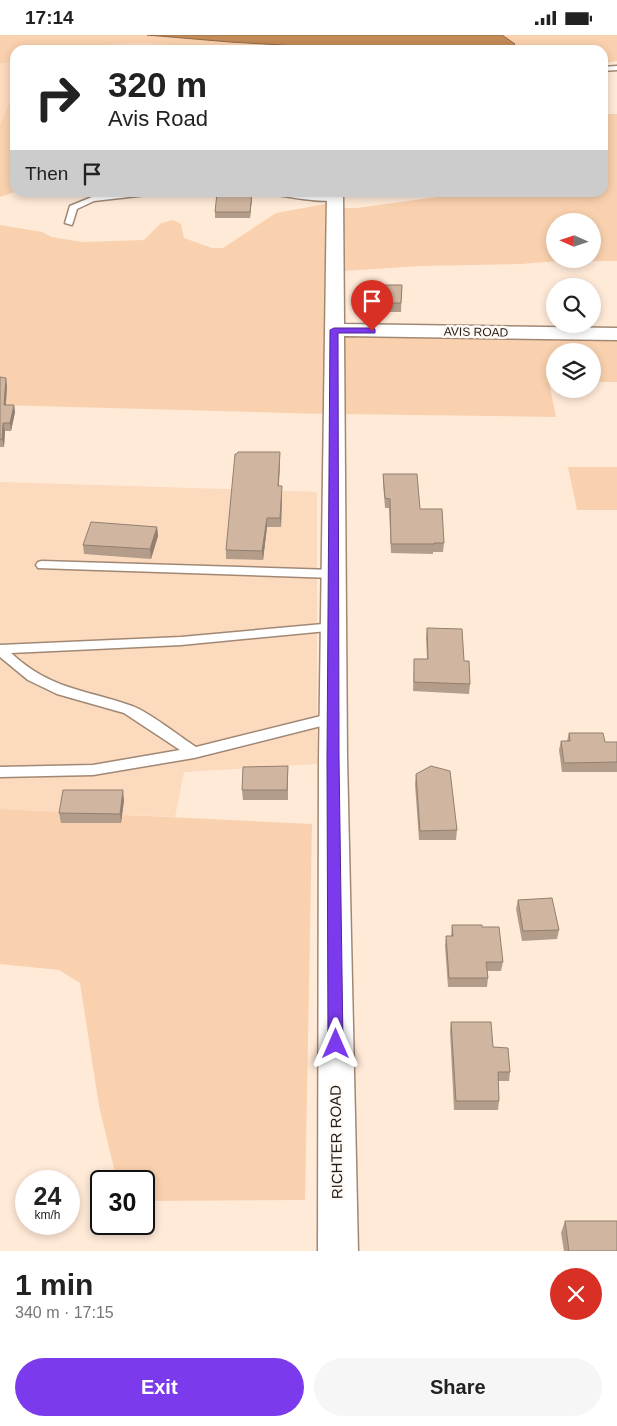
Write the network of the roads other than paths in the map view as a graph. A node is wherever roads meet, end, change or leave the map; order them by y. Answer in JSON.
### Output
{"nodes":[{"id":1,"x":110,"y":197,"type":"edge"},
{"id":2,"x":335,"y":197,"type":"edge"},
{"id":3,"x":69,"y":223,"type":"dead end"},
{"id":4,"x":334,"y":330,"type":"junction"},
{"id":5,"x":617,"y":334,"type":"edge"},
{"id":6,"x":42,"y":565,"type":"dead end"},
{"id":7,"x":334,"y":574,"type":"junction"},
{"id":8,"x":334,"y":627,"type":"junction"},
{"id":9,"x":0,"y":649,"type":"edge"},
{"id":10,"x":333,"y":718,"type":"junction"},
{"id":11,"x":194,"y":753,"type":"junction"},
{"id":12,"x":0,"y":772,"type":"edge"},
{"id":13,"x":338,"y":1251,"type":"edge"}],
"edges":[{"from":1,"to":3,"type":"lane"},
{"from":2,"to":4,"type":"street","name":"RICHTER ROAD"},
{"from":4,"to":5,"type":"street","name":"AVIS ROAD"},
{"from":4,"to":7,"type":"street","name":"RICHTER ROAD"},
{"from":6,"to":7,"type":"lane"},
{"from":7,"to":8,"type":"street","name":"RICHTER ROAD"},
{"from":8,"to":9,"type":"lane"},
{"from":8,"to":10,"type":"street","name":"RICHTER ROAD"},
{"from":9,"to":11,"type":"lane"},
{"from":10,"to":11,"type":"lane"},
{"from":10,"to":13,"type":"street","name":"RICHTER ROAD"},
{"from":11,"to":12,"type":"lane"}]}
